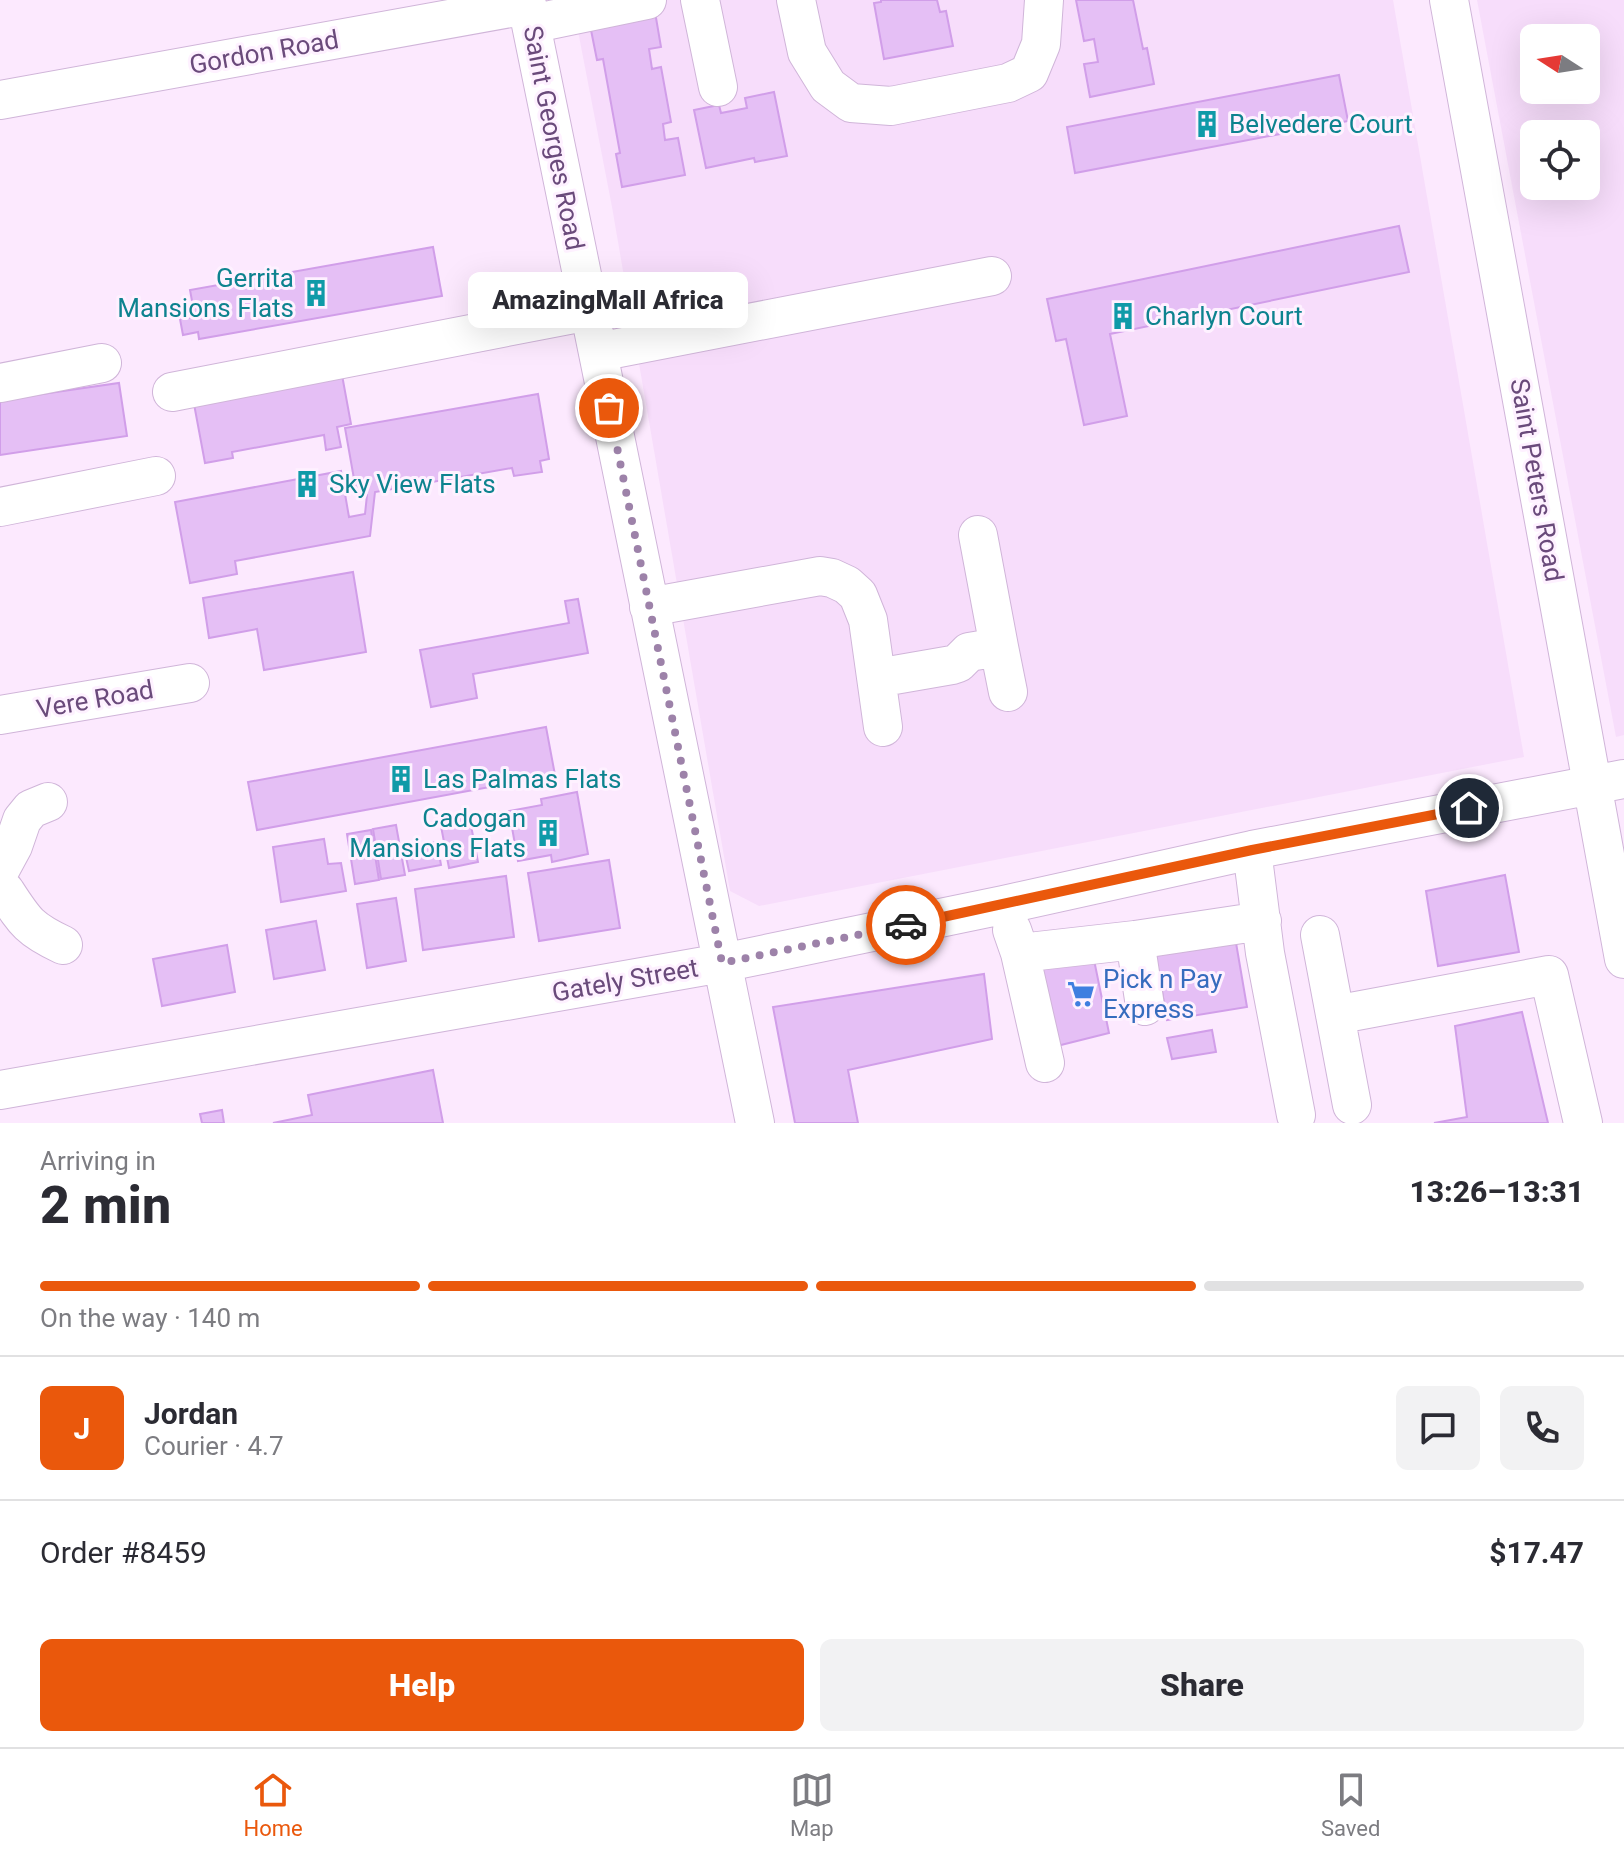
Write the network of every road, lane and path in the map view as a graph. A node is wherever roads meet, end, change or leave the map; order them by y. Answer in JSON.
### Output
{"nodes":[{"id":1,"x":647,"y":0,"type":"edge"},
{"id":2,"x":700,"y":0,"type":"edge"},
{"id":3,"x":796,"y":0,"type":"edge"},
{"id":4,"x":1044,"y":0,"type":"edge"},
{"id":5,"x":1449,"y":0,"type":"edge"},
{"id":6,"x":528,"y":10,"type":"edge"},
{"id":7,"x":718,"y":87,"type":"dead end"},
{"id":8,"x":0,"y":100,"type":"edge"},
{"id":9,"x":992,"y":276,"type":"dead end"},
{"id":10,"x":589,"y":311,"type":"junction"},
{"id":11,"x":598,"y":352,"type":"junction"},
{"id":12,"x":102,"y":363,"type":"dead end"},
{"id":13,"x":0,"y":383,"type":"edge"},
{"id":14,"x":172,"y":392,"type":"dead end"},
{"id":15,"x":156,"y":476,"type":"dead end"},
{"id":16,"x":0,"y":507,"type":"edge"},
{"id":17,"x":978,"y":535,"type":"dead end"},
{"id":18,"x":649,"y":607,"type":"junction"},
{"id":19,"x":999,"y":647,"type":"junction"},
{"id":20,"x":877,"y":678,"type":"junction"},
{"id":21,"x":190,"y":683,"type":"dead end"},
{"id":22,"x":1008,"y":692,"type":"dead end"},
{"id":23,"x":0,"y":715,"type":"edge"},
{"id":24,"x":883,"y":727,"type":"dead end"},
{"id":25,"x":1608,"y":782,"type":"edge"},
{"id":26,"x":48,"y":802,"type":"dead end"},
{"id":27,"x":1252,"y":850,"type":"junction"},
{"id":28,"x":0,"y":870,"type":"edge"},
{"id":29,"x":0,"y":888,"type":"edge"},
{"id":30,"x":1003,"y":905,"type":"junction"},
{"id":31,"x":1262,"y":921,"type":"junction"},
{"id":32,"x":1320,"y":935,"type":"dead end"},
{"id":33,"x":1135,"y":940,"type":"junction"},
{"id":34,"x":63,"y":945,"type":"dead end"},
{"id":35,"x":1020,"y":953,"type":"junction"},
{"id":36,"x":1624,"y":959,"type":"edge"},
{"id":37,"x":722,"y":963,"type":"junction"},
{"id":38,"x":1145,"y":1006,"type":"dead end"},
{"id":39,"x":1335,"y":1015,"type":"junction"},
{"id":40,"x":1045,"y":1063,"type":"dead end"},
{"id":41,"x":0,"y":1090,"type":"edge"},
{"id":42,"x":1352,"y":1105,"type":"dead end"},
{"id":43,"x":1296,"y":1115,"type":"dead end"},
{"id":44,"x":755,"y":1123,"type":"edge"},
{"id":45,"x":1583,"y":1123,"type":"edge"}],
"edges":[{"from":1,"to":6,"type":"street","name":"Gordon Road"},
{"from":2,"to":7,"type":"street"},
{"from":3,"to":4,"type":"street"},
{"from":5,"to":25,"type":"street","name":"Saint Peters Road"},
{"from":6,"to":8,"type":"street","name":"Gordon Road"},
{"from":6,"to":10,"type":"street","name":"Saint Georges Road"},
{"from":9,"to":11,"type":"street"},
{"from":10,"to":11,"type":"street","name":"Saint Georges Road"},
{"from":10,"to":14,"type":"street"},
{"from":11,"to":18,"type":"street","name":"Saint Georges Road"},
{"from":12,"to":13,"type":"street"},
{"from":15,"to":16,"type":"street"},
{"from":17,"to":19,"type":"street"},
{"from":18,"to":20,"type":"street"},
{"from":18,"to":37,"type":"street","name":"Saint Georges Road"},
{"from":19,"to":20,"type":"street"},
{"from":19,"to":22,"type":"street"},
{"from":20,"to":24,"type":"street"},
{"from":21,"to":23,"type":"street","name":"Vere Road"},
{"from":25,"to":27,"type":"street","name":"Gately Street"},
{"from":25,"to":36,"type":"street","name":"Saint Peters Road"},
{"from":26,"to":28,"type":"street"},
{"from":27,"to":30,"type":"street","name":"Gately Street"},
{"from":27,"to":31,"type":"street"},
{"from":29,"to":34,"type":"street"},
{"from":30,"to":35,"type":"street"},
{"from":30,"to":37,"type":"street","name":"Gately Street"},
{"from":31,"to":33,"type":"street"},
{"from":31,"to":43,"type":"street"},
{"from":32,"to":39,"type":"street"},
{"from":33,"to":35,"type":"street"},
{"from":33,"to":38,"type":"street"},
{"from":35,"to":40,"type":"street"},
{"from":37,"to":41,"type":"street","name":"Gately Street"},
{"from":37,"to":44,"type":"street","name":"Saint Georges Road"},
{"from":39,"to":42,"type":"street"},
{"from":39,"to":45,"type":"street"}]}
